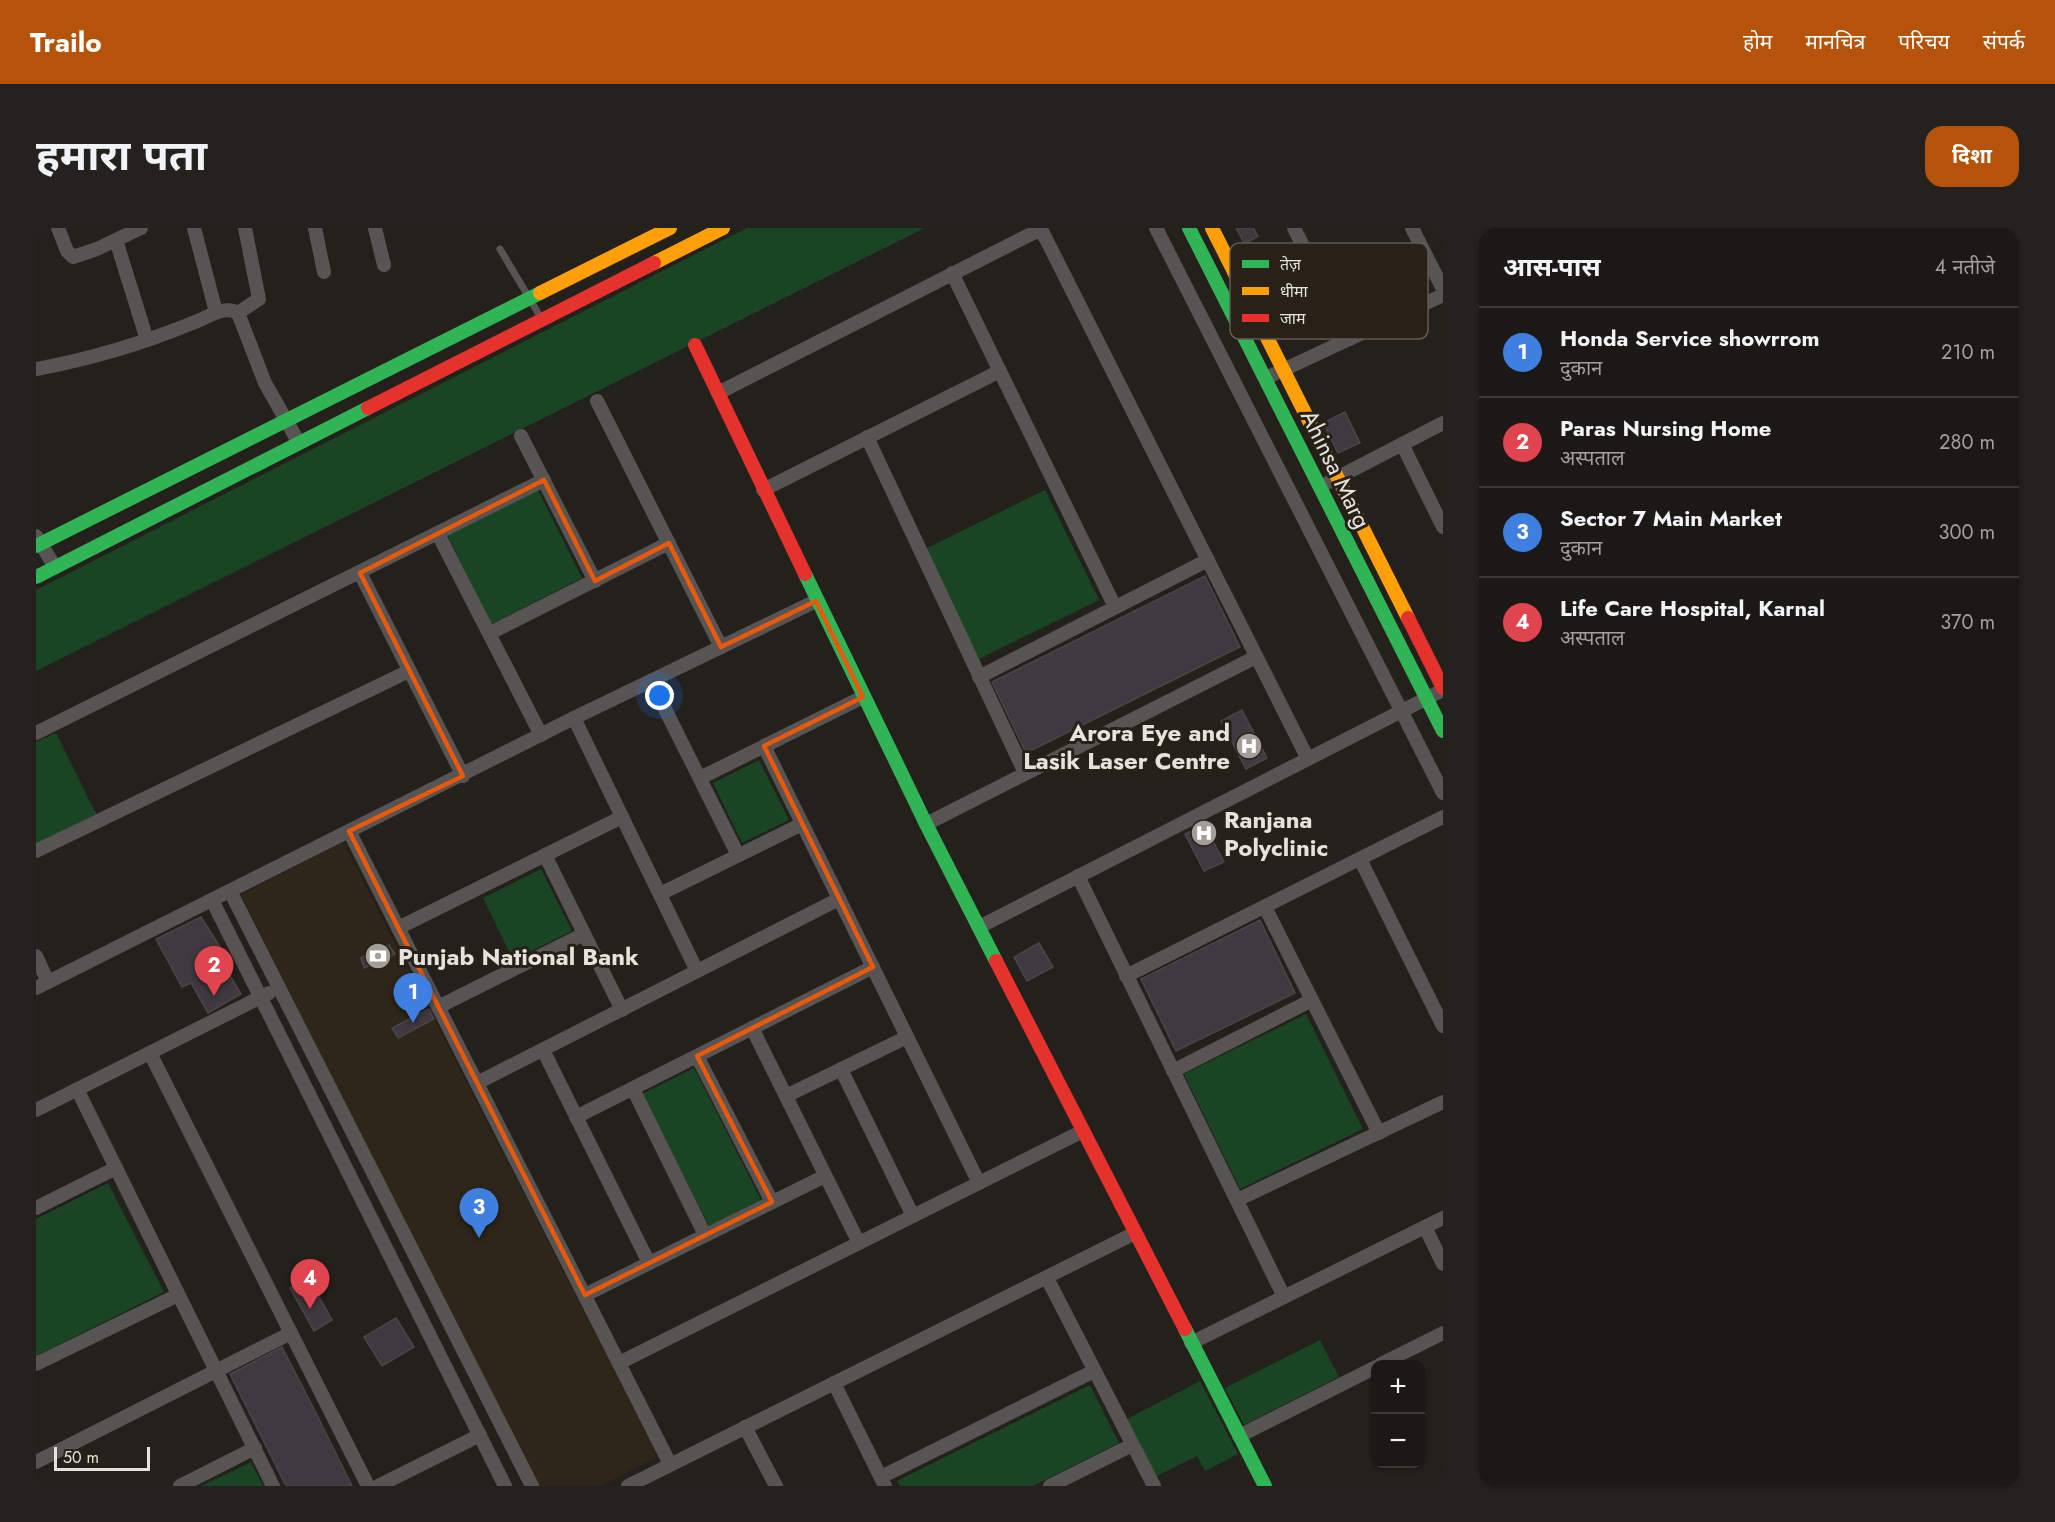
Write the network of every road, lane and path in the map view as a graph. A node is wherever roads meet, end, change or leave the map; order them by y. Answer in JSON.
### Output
{"nodes":[{"id":1,"x":58,"y":228,"type":"edge"},
{"id":2,"x":141,"y":228,"type":"edge"},
{"id":3,"x":194,"y":228,"type":"edge"},
{"id":4,"x":245,"y":228,"type":"edge"},
{"id":5,"x":315,"y":228,"type":"edge"},
{"id":6,"x":375,"y":228,"type":"edge"},
{"id":7,"x":670,"y":228,"type":"edge"},
{"id":8,"x":723,"y":228,"type":"edge"},
{"id":9,"x":1156,"y":228,"type":"edge"},
{"id":10,"x":1189,"y":228,"type":"edge"},
{"id":11,"x":1212,"y":228,"type":"edge"},
{"id":12,"x":1294,"y":228,"type":"edge"},
{"id":13,"x":1412,"y":228,"type":"edge"},
{"id":14,"x":117,"y":240,"type":"junction"},
{"id":15,"x":1302,"y":243,"type":"edge"},
{"id":16,"x":1422,"y":243,"type":"edge"},
{"id":17,"x":500,"y":249,"type":"dead end"},
{"id":18,"x":1428,"y":251,"type":"edge"},
{"id":19,"x":1230,"y":264,"type":"edge"},
{"id":20,"x":384,"y":265,"type":"dead end"},
{"id":21,"x":1438,"y":266,"type":"edge"},
{"id":22,"x":324,"y":272,"type":"dead end"},
{"id":23,"x":952,"y":273,"type":"junction"},
{"id":24,"x":1443,"y":289,"type":"edge"},
{"id":25,"x":1443,"y":295,"type":"edge"},
{"id":26,"x":530,"y":298,"type":"junction"},
{"id":27,"x":1428,"y":302,"type":"edge"},
{"id":28,"x":1230,"y":308,"type":"edge"},
{"id":29,"x":216,"y":312,"type":"junction"},
{"id":30,"x":238,"y":313,"type":"junction"},
{"id":31,"x":542,"y":321,"type":"junction"},
{"id":32,"x":1246,"y":339,"type":"edge"},
{"id":33,"x":1268,"y":339,"type":"edge"},
{"id":34,"x":1350,"y":339,"type":"edge"},
{"id":35,"x":147,"y":340,"type":"junction"},
{"id":36,"x":695,"y":345,"type":"dead end"},
{"id":37,"x":36,"y":369,"type":"edge"},
{"id":38,"x":1283,"y":370,"type":"junction"},
{"id":39,"x":1000,"y":371,"type":"junction"},
{"id":40,"x":1266,"y":378,"type":"junction"},
{"id":41,"x":718,"y":393,"type":"junction"},
{"id":42,"x":597,"y":401,"type":"dead end"},
{"id":43,"x":284,"y":419,"type":"junction"},
{"id":44,"x":1443,"y":423,"type":"edge"},
{"id":45,"x":521,"y":436,"type":"dead end"},
{"id":46,"x":867,"y":437,"type":"junction"},
{"id":47,"x":299,"y":443,"type":"junction"},
{"id":48,"x":1402,"y":444,"type":"junction"},
{"id":49,"x":1337,"y":477,"type":"junction"},
{"id":50,"x":544,"y":480,"type":"junction"},
{"id":51,"x":1319,"y":487,"type":"junction"},
{"id":52,"x":763,"y":490,"type":"junction"},
{"id":53,"x":1443,"y":527,"type":"edge"},
{"id":54,"x":438,"y":534,"type":"junction"},
{"id":55,"x":37,"y":542,"type":"edge"},
{"id":56,"x":669,"y":543,"type":"junction"},
{"id":57,"x":1208,"y":560,"type":"junction"},
{"id":58,"x":55,"y":567,"type":"junction"},
{"id":59,"x":360,"y":573,"type":"junction"},
{"id":60,"x":36,"y":577,"type":"edge"},
{"id":61,"x":594,"y":581,"type":"junction"},
{"id":62,"x":816,"y":601,"type":"junction"},
{"id":63,"x":1115,"y":607,"type":"junction"},
{"id":64,"x":490,"y":633,"type":"junction"},
{"id":65,"x":721,"y":646,"type":"junction"},
{"id":66,"x":1256,"y":657,"type":"junction"},
{"id":67,"x":409,"y":671,"type":"junction"},
{"id":68,"x":979,"y":677,"type":"junction"},
{"id":69,"x":651,"y":681,"type":"junction"},
{"id":70,"x":1443,"y":689,"type":"edge"},
{"id":71,"x":863,"y":697,"type":"junction"},
{"id":72,"x":1427,"y":698,"type":"junction"},
{"id":73,"x":1402,"y":711,"type":"junction"},
{"id":74,"x":574,"y":718,"type":"junction"},
{"id":75,"x":1443,"y":731,"type":"edge"},
{"id":76,"x":36,"y":733,"type":"edge"},
{"id":77,"x":541,"y":735,"type":"junction"},
{"id":78,"x":764,"y":746,"type":"junction"},
{"id":79,"x":1308,"y":759,"type":"junction"},
{"id":80,"x":1025,"y":773,"type":"junction"},
{"id":81,"x":462,"y":776,"type":"junction"},
{"id":82,"x":700,"y":778,"type":"junction"},
{"id":83,"x":1443,"y":793,"type":"edge"},
{"id":84,"x":622,"y":817,"type":"junction"},
{"id":85,"x":1443,"y":818,"type":"edge"},
{"id":86,"x":802,"y":824,"type":"junction"},
{"id":87,"x":926,"y":824,"type":"junction"},
{"id":88,"x":349,"y":831,"type":"junction"},
{"id":89,"x":36,"y":851,"type":"edge"},
{"id":90,"x":545,"y":855,"type":"junction"},
{"id":91,"x":738,"y":855,"type":"junction"},
{"id":92,"x":1360,"y":859,"type":"junction"},
{"id":93,"x":1078,"y":876,"type":"junction"},
{"id":94,"x":230,"y":891,"type":"junction"},
{"id":95,"x":660,"y":894,"type":"junction"},
{"id":96,"x":839,"y":899,"type":"junction"},
{"id":97,"x":212,"y":900,"type":"junction"},
{"id":98,"x":1265,"y":907,"type":"junction"},
{"id":99,"x":979,"y":927,"type":"junction"},
{"id":100,"x":398,"y":928,"type":"junction"},
{"id":101,"x":584,"y":934,"type":"junction"},
{"id":102,"x":36,"y":956,"type":"edge"},
{"id":103,"x":873,"y":967,"type":"junction"},
{"id":104,"x":697,"y":971,"type":"junction"},
{"id":105,"x":1126,"y":976,"type":"junction"},
{"id":106,"x":42,"y":985,"type":"edge"},
{"id":107,"x":279,"y":988,"type":"junction"},
{"id":108,"x":261,"y":997,"type":"junction"},
{"id":109,"x":1312,"y":1000,"type":"junction"},
{"id":110,"x":438,"y":1007,"type":"junction"},
{"id":111,"x":622,"y":1010,"type":"junction"},
{"id":112,"x":1443,"y":1026,"type":"edge"},
{"id":113,"x":752,"y":1028,"type":"junction"},
{"id":114,"x":907,"y":1037,"type":"junction"},
{"id":115,"x":543,"y":1050,"type":"junction"},
{"id":116,"x":150,"y":1053,"type":"junction"},
{"id":117,"x":697,"y":1056,"type":"junction"},
{"id":118,"x":841,"y":1069,"type":"junction"},
{"id":119,"x":1173,"y":1071,"type":"junction"},
{"id":120,"x":477,"y":1083,"type":"junction"},
{"id":121,"x":77,"y":1089,"type":"junction"},
{"id":122,"x":633,"y":1089,"type":"junction"},
{"id":123,"x":786,"y":1096,"type":"junction"},
{"id":124,"x":1443,"y":1102,"type":"edge"},
{"id":125,"x":36,"y":1110,"type":"edge"},
{"id":126,"x":576,"y":1117,"type":"junction"},
{"id":127,"x":1083,"y":1131,"type":"junction"},
{"id":128,"x":1379,"y":1133,"type":"junction"},
{"id":129,"x":355,"y":1139,"type":"junction"},
{"id":130,"x":336,"y":1148,"type":"junction"},
{"id":131,"x":116,"y":1168,"type":"junction"},
{"id":132,"x":825,"y":1176,"type":"junction"},
{"id":133,"x":979,"y":1183,"type":"junction"},
{"id":134,"x":1237,"y":1200,"type":"junction"},
{"id":135,"x":772,"y":1202,"type":"junction"},
{"id":136,"x":36,"y":1208,"type":"edge"},
{"id":137,"x":913,"y":1216,"type":"junction"},
{"id":138,"x":1443,"y":1218,"type":"edge"},
{"id":139,"x":1425,"y":1227,"type":"junction"},
{"id":140,"x":1135,"y":1233,"type":"junction"},
{"id":141,"x":705,"y":1235,"type":"junction"},
{"id":142,"x":859,"y":1243,"type":"junction"},
{"id":143,"x":649,"y":1263,"type":"junction"},
{"id":144,"x":1443,"y":1264,"type":"edge"},
{"id":145,"x":1047,"y":1278,"type":"junction"},
{"id":146,"x":178,"y":1295,"type":"junction"},
{"id":147,"x":585,"y":1295,"type":"junction"},
{"id":148,"x":1284,"y":1297,"type":"junction"},
{"id":149,"x":441,"y":1308,"type":"junction"},
{"id":150,"x":422,"y":1317,"type":"junction"},
{"id":151,"x":291,"y":1333,"type":"junction"},
{"id":152,"x":1443,"y":1333,"type":"edge"},
{"id":153,"x":1191,"y":1343,"type":"junction"},
{"id":154,"x":1391,"y":1360,"type":"edge"},
{"id":155,"x":36,"y":1364,"type":"edge"},
{"id":156,"x":620,"y":1364,"type":"junction"},
{"id":157,"x":1371,"y":1370,"type":"edge"},
{"id":158,"x":216,"y":1371,"type":"junction"},
{"id":159,"x":1094,"y":1371,"type":"junction"},
{"id":160,"x":834,"y":1383,"type":"junction"},
{"id":161,"x":745,"y":1427,"type":"junction"},
{"id":162,"x":480,"y":1435,"type":"junction"},
{"id":163,"x":1239,"y":1436,"type":"junction"},
{"id":164,"x":1132,"y":1445,"type":"junction"},
{"id":165,"x":255,"y":1448,"type":"junction"},
{"id":166,"x":36,"y":1462,"type":"edge"},
{"id":167,"x":670,"y":1464,"type":"junction"},
{"id":168,"x":883,"y":1482,"type":"edge"},
{"id":169,"x":180,"y":1486,"type":"edge"},
{"id":170,"x":273,"y":1486,"type":"edge"},
{"id":171,"x":368,"y":1486,"type":"edge"},
{"id":172,"x":378,"y":1486,"type":"edge"},
{"id":173,"x":505,"y":1486,"type":"edge"},
{"id":174,"x":532,"y":1486,"type":"edge"},
{"id":175,"x":628,"y":1486,"type":"edge"},
{"id":176,"x":776,"y":1486,"type":"edge"},
{"id":177,"x":1050,"y":1486,"type":"edge"},
{"id":178,"x":1154,"y":1486,"type":"edge"},
{"id":179,"x":1265,"y":1486,"type":"edge"}],
"edges":[{"from":1,"to":14,"type":"street"},
{"from":2,"to":14,"type":"street"},
{"from":3,"to":29,"type":"street"},
{"from":4,"to":30,"type":"street"},
{"from":5,"to":22,"type":"street"},
{"from":6,"to":20,"type":"street"},
{"from":7,"to":26,"type":"street"},
{"from":8,"to":31,"type":"street"},
{"from":9,"to":73,"type":"street"},
{"from":10,"to":28,"type":"street","name":"Ahinsa Marg"},
{"from":11,"to":19,"type":"street","name":"Ahinsa Marg"},
{"from":12,"to":15,"type":"street"},
{"from":13,"to":16,"type":"street"},
{"from":14,"to":35,"type":"street"},
{"from":17,"to":26,"type":"lane"},
{"from":18,"to":21,"type":"street"},
{"from":21,"to":24,"type":"street"},
{"from":23,"to":39,"type":"street"},
{"from":23,"to":41,"type":"street"},
{"from":23,"to":57,"type":"street"},
{"from":25,"to":27,"type":"street"},
{"from":26,"to":31,"type":"lane"},
{"from":26,"to":43,"type":"street"},
{"from":29,"to":30,"type":"street"},
{"from":29,"to":35,"type":"street"},
{"from":30,"to":43,"type":"street"},
{"from":31,"to":47,"type":"street"},
{"from":32,"to":40,"type":"street","name":"Ahinsa Marg"},
{"from":33,"to":38,"type":"street","name":"Ahinsa Marg"},
{"from":34,"to":38,"type":"street"},
{"from":35,"to":37,"type":"street"},
{"from":36,"to":41,"type":"street"},
{"from":38,"to":40,"type":"street"},
{"from":38,"to":49,"type":"street","name":"Ahinsa Marg"},
{"from":39,"to":46,"type":"street"},
{"from":39,"to":63,"type":"street"},
{"from":40,"to":51,"type":"street","name":"Ahinsa Marg"},
{"from":41,"to":52,"type":"street"},
{"from":42,"to":56,"type":"street"},
{"from":43,"to":47,"type":"street"},
{"from":43,"to":55,"type":"street"},
{"from":44,"to":48,"type":"street"},
{"from":45,"to":50,"type":"street"},
{"from":46,"to":52,"type":"street"},
{"from":46,"to":68,"type":"street"},
{"from":47,"to":58,"type":"street"},
{"from":48,"to":49,"type":"street"},
{"from":48,"to":53,"type":"street"},
{"from":49,"to":51,"type":"street"},
{"from":49,"to":70,"type":"street","name":"Ahinsa Marg"},
{"from":50,"to":54,"type":"street"},
{"from":50,"to":61,"type":"street"},
{"from":51,"to":72,"type":"street","name":"Ahinsa Marg"},
{"from":52,"to":62,"type":"street"},
{"from":54,"to":59,"type":"street"},
{"from":54,"to":64,"type":"street"},
{"from":55,"to":58,"type":"street"},
{"from":56,"to":61,"type":"street"},
{"from":56,"to":65,"type":"street"},
{"from":57,"to":63,"type":"street"},
{"from":57,"to":66,"type":"street"},
{"from":58,"to":60,"type":"street"},
{"from":59,"to":67,"type":"street"},
{"from":59,"to":76,"type":"street"},
{"from":61,"to":64,"type":"street"},
{"from":62,"to":65,"type":"street"},
{"from":62,"to":71,"type":"street"},
{"from":63,"to":68,"type":"street"},
{"from":64,"to":77,"type":"street"},
{"from":65,"to":69,"type":"street"},
{"from":66,"to":79,"type":"street"},
{"from":66,"to":80,"type":"street"},
{"from":67,"to":81,"type":"street"},
{"from":67,"to":89,"type":"street"},
{"from":68,"to":80,"type":"street"},
{"from":69,"to":74,"type":"street"},
{"from":69,"to":82,"type":"street"},
{"from":70,"to":72,"type":"street"},
{"from":71,"to":78,"type":"street"},
{"from":71,"to":87,"type":"street"},
{"from":72,"to":73,"type":"street"},
{"from":72,"to":75,"type":"street","name":"Ahinsa Marg"},
{"from":73,"to":79,"type":"street"},
{"from":73,"to":83,"type":"street"},
{"from":74,"to":77,"type":"street"},
{"from":74,"to":84,"type":"street"},
{"from":77,"to":81,"type":"street"},
{"from":78,"to":82,"type":"street"},
{"from":78,"to":86,"type":"street"},
{"from":79,"to":93,"type":"street"},
{"from":80,"to":87,"type":"street"},
{"from":81,"to":88,"type":"street"},
{"from":82,"to":91,"type":"street"},
{"from":84,"to":90,"type":"street"},
{"from":84,"to":95,"type":"street"},
{"from":85,"to":92,"type":"street"},
{"from":86,"to":91,"type":"street"},
{"from":86,"to":96,"type":"street"},
{"from":87,"to":99,"type":"street"},
{"from":88,"to":94,"type":"street"},
{"from":88,"to":100,"type":"street"},
{"from":90,"to":100,"type":"street"},
{"from":90,"to":101,"type":"street"},
{"from":91,"to":95,"type":"street"},
{"from":92,"to":98,"type":"street"},
{"from":92,"to":112,"type":"street"},
{"from":93,"to":99,"type":"street"},
{"from":93,"to":105,"type":"street"},
{"from":94,"to":97,"type":"street"},
{"from":94,"to":107,"type":"street"},
{"from":95,"to":104,"type":"street"},
{"from":96,"to":103,"type":"street"},
{"from":96,"to":104,"type":"street"},
{"from":97,"to":106,"type":"street"},
{"from":97,"to":108,"type":"street"},
{"from":98,"to":105,"type":"street"},
{"from":98,"to":109,"type":"street"},
{"from":99,"to":127,"type":"street"},
{"from":100,"to":110,"type":"street"},
{"from":101,"to":110,"type":"street"},
{"from":101,"to":111,"type":"street"},
{"from":102,"to":106,"type":"street"},
{"from":103,"to":113,"type":"street"},
{"from":103,"to":114,"type":"street"},
{"from":104,"to":111,"type":"street"},
{"from":105,"to":119,"type":"street"},
{"from":107,"to":108,"type":"street"},
{"from":107,"to":129,"type":"street"},
{"from":108,"to":116,"type":"street"},
{"from":108,"to":130,"type":"street"},
{"from":109,"to":119,"type":"street"},
{"from":109,"to":128,"type":"street"},
{"from":110,"to":120,"type":"street"},
{"from":111,"to":115,"type":"street"},
{"from":113,"to":117,"type":"street"},
{"from":113,"to":123,"type":"street"},
{"from":114,"to":118,"type":"street"},
{"from":114,"to":133,"type":"street"},
{"from":115,"to":120,"type":"street"},
{"from":115,"to":126,"type":"street"},
{"from":116,"to":121,"type":"street"},
{"from":116,"to":151,"type":"street"},
{"from":117,"to":122,"type":"street"},
{"from":117,"to":135,"type":"street"},
{"from":118,"to":123,"type":"street"},
{"from":118,"to":137,"type":"street"},
{"from":119,"to":134,"type":"street"},
{"from":120,"to":147,"type":"street"},
{"from":121,"to":125,"type":"street"},
{"from":121,"to":131,"type":"street"},
{"from":122,"to":126,"type":"street"},
{"from":122,"to":141,"type":"street"},
{"from":123,"to":132,"type":"street"},
{"from":124,"to":128,"type":"street"},
{"from":126,"to":143,"type":"street"},
{"from":127,"to":133,"type":"street"},
{"from":127,"to":140,"type":"street"},
{"from":128,"to":134,"type":"street"},
{"from":129,"to":130,"type":"street"},
{"from":129,"to":149,"type":"street"},
{"from":130,"to":150,"type":"street"},
{"from":131,"to":136,"type":"street"},
{"from":131,"to":146,"type":"street"},
{"from":132,"to":135,"type":"street"},
{"from":132,"to":142,"type":"street"},
{"from":133,"to":137,"type":"street"},
{"from":134,"to":148,"type":"street"},
{"from":135,"to":141,"type":"street"},
{"from":137,"to":142,"type":"street"},
{"from":138,"to":139,"type":"street"},
{"from":139,"to":144,"type":"street"},
{"from":139,"to":148,"type":"street"},
{"from":140,"to":145,"type":"street"},
{"from":140,"to":153,"type":"street"},
{"from":141,"to":143,"type":"street"},
{"from":142,"to":156,"type":"street"},
{"from":143,"to":147,"type":"street"},
{"from":145,"to":159,"type":"street"},
{"from":145,"to":160,"type":"street"},
{"from":146,"to":155,"type":"street"},
{"from":146,"to":158,"type":"street"},
{"from":147,"to":156,"type":"street"},
{"from":148,"to":153,"type":"street"},
{"from":149,"to":150,"type":"street"},
{"from":149,"to":174,"type":"street"},
{"from":150,"to":162,"type":"street"},
{"from":151,"to":158,"type":"street"},
{"from":151,"to":171,"type":"street"},
{"from":152,"to":154,"type":"street"},
{"from":153,"to":163,"type":"street"},
{"from":156,"to":167,"type":"street"},
{"from":157,"to":163,"type":"street"},
{"from":158,"to":165,"type":"street"},
{"from":158,"to":166,"type":"street"},
{"from":159,"to":164,"type":"street"},
{"from":159,"to":168,"type":"street"},
{"from":160,"to":161,"type":"street"},
{"from":160,"to":168,"type":"street"},
{"from":161,"to":167,"type":"street"},
{"from":161,"to":176,"type":"street"},
{"from":162,"to":172,"type":"street"},
{"from":162,"to":173,"type":"street"},
{"from":163,"to":179,"type":"street"},
{"from":164,"to":177,"type":"street"},
{"from":164,"to":178,"type":"street"},
{"from":165,"to":169,"type":"street"},
{"from":165,"to":170,"type":"street"},
{"from":167,"to":175,"type":"street"}]}
